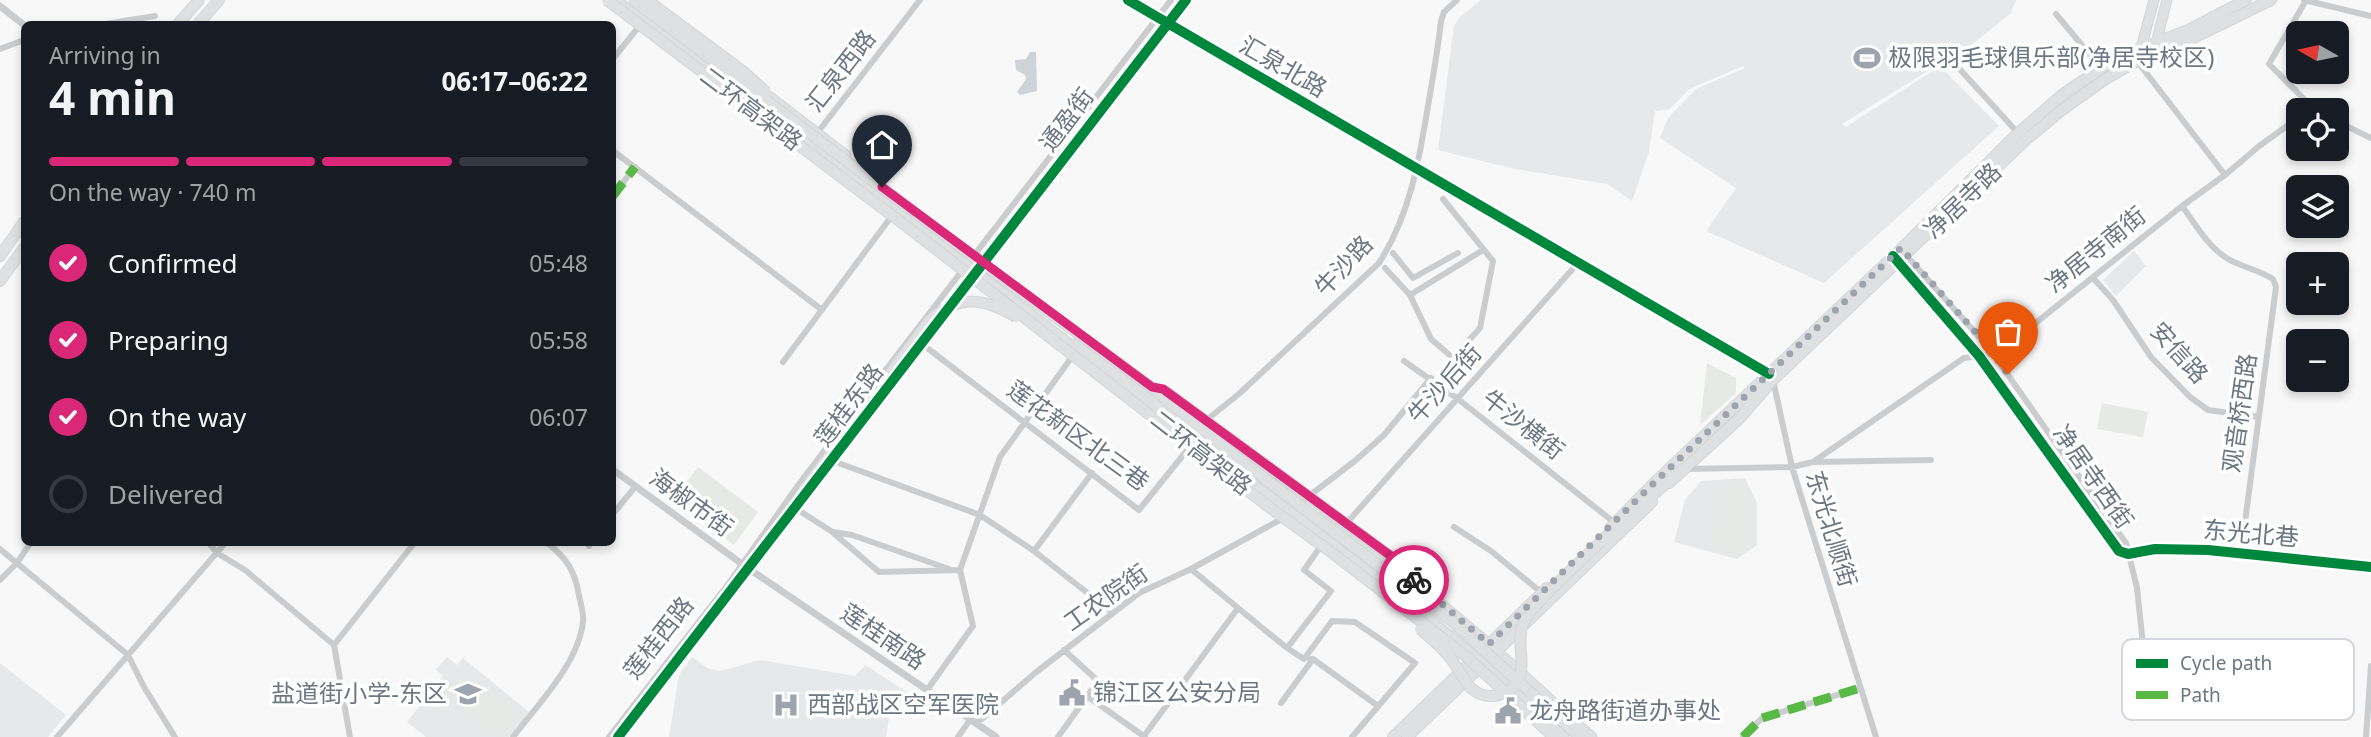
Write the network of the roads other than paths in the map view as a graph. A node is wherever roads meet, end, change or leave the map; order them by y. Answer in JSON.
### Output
{"nodes":[{"id":1,"x":199,"y":0,"type":"edge"},
{"id":2,"x":219,"y":0,"type":"edge"},
{"id":3,"x":598,"y":0,"type":"edge"},
{"id":4,"x":607,"y":0,"type":"edge"},
{"id":5,"x":616,"y":0,"type":"edge"},
{"id":6,"x":634,"y":0,"type":"edge"},
{"id":7,"x":642,"y":0,"type":"edge"},
{"id":8,"x":920,"y":0,"type":"edge"},
{"id":9,"x":1128,"y":0,"type":"edge"},
{"id":10,"x":1171,"y":0,"type":"edge"},
{"id":11,"x":1186,"y":0,"type":"edge"},
{"id":12,"x":1457,"y":0,"type":"edge"},
{"id":13,"x":2154,"y":0,"type":"edge"},
{"id":14,"x":2167,"y":0,"type":"edge"},
{"id":15,"x":2246,"y":0,"type":"edge"},
{"id":16,"x":2271,"y":0,"type":"edge"},
{"id":17,"x":2304,"y":1,"type":"edge"},
{"id":18,"x":653,"y":3,"type":"edge"},
{"id":19,"x":0,"y":6,"type":"edge"},
{"id":20,"x":2056,"y":14,"type":"dead end"},
{"id":21,"x":155,"y":16,"type":"dead end"},
{"id":22,"x":2371,"y":16,"type":"edge"},
{"id":23,"x":1157,"y":18,"type":"junction"},
{"id":24,"x":643,"y":20,"type":"junction"},
{"id":25,"x":124,"y":21,"type":"edge"},
{"id":26,"x":181,"y":21,"type":"edge"},
{"id":27,"x":201,"y":21,"type":"edge"},
{"id":28,"x":21,"y":22,"type":"edge"},
{"id":29,"x":1167,"y":24,"type":"junction"},
{"id":30,"x":21,"y":41,"type":"edge"},
{"id":31,"x":2157,"y":42,"type":"junction"},
{"id":32,"x":2142,"y":46,"type":"junction"},
{"id":33,"x":0,"y":49,"type":"edge"},
{"id":34,"x":616,"y":55,"type":"edge"},
{"id":35,"x":2153,"y":55,"type":"junction"},
{"id":36,"x":2137,"y":61,"type":"junction"},
{"id":37,"x":1955,"y":64,"type":"dead end"},
{"id":38,"x":2100,"y":67,"type":"junction"},
{"id":39,"x":2300,"y":98,"type":"edge"},
{"id":40,"x":2286,"y":127,"type":"edge"},
{"id":41,"x":2349,"y":127,"type":"edge"},
{"id":42,"x":2018,"y":133,"type":"junction"},
{"id":43,"x":813,"y":137,"type":"junction"},
{"id":44,"x":2371,"y":138,"type":"edge"},
{"id":45,"x":616,"y":153,"type":"edge"},
{"id":46,"x":635,"y":167,"type":"junction"},
{"id":47,"x":1418,"y":170,"type":"junction"},
{"id":48,"x":2225,"y":176,"type":"junction"},
{"id":49,"x":616,"y":192,"type":"edge"},
{"id":50,"x":1443,"y":199,"type":"dead end"},
{"id":51,"x":2182,"y":206,"type":"junction"},
{"id":52,"x":895,"y":211,"type":"junction"},
{"id":53,"x":21,"y":226,"type":"edge"},
{"id":54,"x":1483,"y":250,"type":"junction"},
{"id":55,"x":21,"y":252,"type":"edge"},
{"id":56,"x":1393,"y":253,"type":"dead end"},
{"id":57,"x":1458,"y":253,"type":"dead end"},
{"id":58,"x":0,"y":256,"type":"edge"},
{"id":59,"x":1899,"y":256,"type":"junction"},
{"id":60,"x":968,"y":262,"type":"junction"},
{"id":61,"x":1578,"y":263,"type":"junction"},
{"id":62,"x":1385,"y":268,"type":"dead end"},
{"id":63,"x":978,"y":270,"type":"junction"},
{"id":64,"x":2093,"y":278,"type":"junction"},
{"id":65,"x":0,"y":281,"type":"edge"},
{"id":66,"x":1410,"y":295,"type":"junction"},
{"id":67,"x":822,"y":310,"type":"junction"},
{"id":68,"x":1056,"y":340,"type":"junction"},
{"id":69,"x":922,"y":344,"type":"junction"},
{"id":70,"x":1077,"y":350,"type":"junction"},
{"id":71,"x":1993,"y":354,"type":"junction"},
{"id":72,"x":1979,"y":356,"type":"junction"},
{"id":73,"x":1405,"y":361,"type":"dead end"},
{"id":74,"x":783,"y":362,"type":"dead end"},
{"id":75,"x":1771,"y":377,"type":"junction"},
{"id":76,"x":1431,"y":378,"type":"junction"},
{"id":77,"x":1152,"y":387,"type":"junction"},
{"id":78,"x":1458,"y":399,"type":"junction"},
{"id":79,"x":2258,"y":417,"type":"junction"},
{"id":80,"x":1024,"y":421,"type":"junction"},
{"id":81,"x":1196,"y":428,"type":"junction"},
{"id":82,"x":1195,"y":439,"type":"junction"},
{"id":83,"x":1931,"y":460,"type":"dead end"},
{"id":84,"x":832,"y":461,"type":"junction"},
{"id":85,"x":1813,"y":462,"type":"junction"},
{"id":86,"x":1792,"y":467,"type":"junction"},
{"id":87,"x":1685,"y":469,"type":"junction"},
{"id":88,"x":616,"y":472,"type":"edge"},
{"id":89,"x":1091,"y":473,"type":"junction"},
{"id":90,"x":1672,"y":478,"type":"junction"},
{"id":91,"x":635,"y":487,"type":"junction"},
{"id":92,"x":1301,"y":502,"type":"junction"},
{"id":93,"x":795,"y":508,"type":"junction"},
{"id":94,"x":616,"y":510,"type":"edge"},
{"id":95,"x":1293,"y":513,"type":"junction"},
{"id":96,"x":980,"y":515,"type":"junction"},
{"id":97,"x":1615,"y":523,"type":"junction"},
{"id":98,"x":780,"y":526,"type":"junction"},
{"id":99,"x":1454,"y":527,"type":"dead end"},
{"id":100,"x":1341,"y":530,"type":"junction"},
{"id":101,"x":831,"y":531,"type":"junction"},
{"id":102,"x":1326,"y":538,"type":"junction"},
{"id":103,"x":28,"y":546,"type":"edge"},
{"id":104,"x":211,"y":546,"type":"edge"},
{"id":105,"x":223,"y":546,"type":"edge"},
{"id":106,"x":412,"y":546,"type":"edge"},
{"id":107,"x":551,"y":546,"type":"edge"},
{"id":108,"x":0,"y":549,"type":"edge"},
{"id":109,"x":1034,"y":551,"type":"junction"},
{"id":110,"x":2241,"y":552,"type":"junction"},
{"id":111,"x":217,"y":553,"type":"junction"},
{"id":112,"x":2129,"y":554,"type":"junction"},
{"id":113,"x":1335,"y":555,"type":"junction"},
{"id":114,"x":17,"y":563,"type":"junction"},
{"id":115,"x":745,"y":566,"type":"junction"},
{"id":116,"x":2371,"y":567,"type":"edge"},
{"id":117,"x":1191,"y":569,"type":"junction"},
{"id":118,"x":957,"y":570,"type":"junction"},
{"id":119,"x":0,"y":580,"type":"edge"},
{"id":120,"x":1419,"y":586,"type":"junction"},
{"id":121,"x":1542,"y":593,"type":"junction"},
{"id":122,"x":1238,"y":608,"type":"junction"},
{"id":123,"x":1113,"y":613,"type":"junction"},
{"id":124,"x":2142,"y":639,"type":"edge"},
{"id":125,"x":334,"y":645,"type":"junction"},
{"id":126,"x":1287,"y":648,"type":"junction"},
{"id":127,"x":1493,"y":648,"type":"junction"},
{"id":128,"x":1065,"y":650,"type":"junction"},
{"id":129,"x":128,"y":655,"type":"junction"},
{"id":130,"x":1304,"y":659,"type":"junction"},
{"id":131,"x":1313,"y":659,"type":"junction"},
{"id":132,"x":1481,"y":660,"type":"junction"},
{"id":133,"x":2371,"y":666,"type":"edge"},
{"id":134,"x":1860,"y":688,"type":"junction"},
{"id":135,"x":927,"y":690,"type":"junction"},
{"id":136,"x":1087,"y":696,"type":"junction"},
{"id":137,"x":1281,"y":703,"type":"dead end"},
{"id":138,"x":1378,"y":706,"type":"junction"},
{"id":139,"x":2369,"y":715,"type":"edge"},
{"id":140,"x":970,"y":720,"type":"junction"},
{"id":141,"x":1145,"y":736,"type":"edge"},
{"id":142,"x":57,"y":737,"type":"edge"},
{"id":143,"x":175,"y":737,"type":"edge"},
{"id":144,"x":349,"y":737,"type":"edge"},
{"id":145,"x":513,"y":737,"type":"edge"},
{"id":146,"x":609,"y":737,"type":"edge"},
{"id":147,"x":618,"y":737,"type":"edge"},
{"id":148,"x":958,"y":737,"type":"edge"},
{"id":149,"x":996,"y":737,"type":"edge"},
{"id":150,"x":1058,"y":737,"type":"edge"},
{"id":151,"x":1352,"y":737,"type":"edge"},
{"id":152,"x":1393,"y":737,"type":"edge"},
{"id":153,"x":1407,"y":737,"type":"edge"},
{"id":154,"x":1554,"y":737,"type":"edge"},
{"id":155,"x":1564,"y":737,"type":"edge"},
{"id":156,"x":1580,"y":737,"type":"edge"},
{"id":157,"x":1592,"y":737,"type":"edge"},
{"id":158,"x":1743,"y":737,"type":"edge"},
{"id":159,"x":1876,"y":737,"type":"edge"},
{"id":160,"x":2366,"y":737,"type":"edge"}],
"edges":[{"from":1,"to":26,"type":"main road"},
{"from":2,"to":27,"type":"main road"},
{"from":3,"to":43,"type":"main road","bridge":true},
{"from":4,"to":68,"type":"main road","name":"二环高架路","bridge":true},
{"from":5,"to":24,"type":"main road"},
{"from":6,"to":43,"type":"main road","name":"二环高架路","bridge":true},
{"from":7,"to":18,"type":"main road"},
{"from":8,"to":43,"type":"street","name":"汇泉西路"},
{"from":9,"to":23,"type":"street","name":"汇泉北路"},
{"from":10,"to":23,"type":"street","name":"通盈街"},
{"from":11,"to":29,"type":"street","name":"通盈街"},
{"from":12,"to":47,"type":"street","name":"牛沙路"},
{"from":13,"to":32,"type":"main road"},
{"from":14,"to":31,"type":"main road"},
{"from":15,"to":31,"type":"main road","name":"净居寺路"},
{"from":16,"to":35,"type":"main road","name":"净居寺路"},
{"from":17,"to":22,"type":"street"},
{"from":17,"to":39,"type":"street"},
{"from":18,"to":24,"type":"street"},
{"from":18,"to":43,"type":"main road","bridge":true},
{"from":19,"to":28,"type":"street"},
{"from":20,"to":38,"type":"street"},
{"from":21,"to":25,"type":"street"},
{"from":23,"to":29,"type":"street","name":"汇泉北路"},
{"from":23,"to":60,"type":"street","name":"通盈街"},
{"from":24,"to":34,"type":"street"},
{"from":24,"to":43,"type":"main road"},
{"from":29,"to":47,"type":"street","name":"汇泉北路"},
{"from":29,"to":63,"type":"street","name":"通盈街"},
{"from":30,"to":33,"type":"street"},
{"from":31,"to":32,"type":"main road","name":"净居寺路"},
{"from":31,"to":35,"type":"main road"},
{"from":32,"to":36,"type":"main road"},
{"from":32,"to":38,"type":"main road","name":"净居寺路"},
{"from":35,"to":36,"type":"main road","name":"净居寺路"},
{"from":36,"to":48,"type":"street"},
{"from":36,"to":59,"type":"main road","name":"净居寺路"},
{"from":37,"to":42,"type":"street"},
{"from":38,"to":42,"type":"main road","name":"净居寺路"},
{"from":40,"to":48,"type":"street","name":"净居寺南街"},
{"from":41,"to":44,"type":"street"},
{"from":42,"to":59,"type":"main road","name":"净居寺路"},
{"from":43,"to":52,"type":"main road"},
{"from":43,"to":60,"type":"main road"},
{"from":43,"to":77,"type":"main road","name":"二环高架路","bridge":true},
{"from":45,"to":46,"type":"street"},
{"from":46,"to":49,"type":"street"},
{"from":46,"to":67,"type":"street"},
{"from":47,"to":61,"type":"street","name":"汇泉北路"},
{"from":47,"to":81,"type":"street","name":"牛沙路"},
{"from":48,"to":51,"type":"street","name":"净居寺南街"},
{"from":50,"to":54,"type":"street"},
{"from":51,"to":64,"type":"street","name":"净居寺南街"},
{"from":51,"to":79,"type":"street","name":"观音桥西路"},
{"from":52,"to":60,"type":"main road"},
{"from":52,"to":67,"type":"street"},
{"from":53,"to":58,"type":"main road"},
{"from":54,"to":66,"type":"street"},
{"from":54,"to":66,"type":"street"},
{"from":55,"to":65,"type":"main road"},
{"from":56,"to":57,"type":"street"},
{"from":59,"to":71,"type":"street","name":"净居寺西街"},
{"from":59,"to":72,"type":"street","name":"净居寺西街"},
{"from":59,"to":75,"type":"main road","name":"净居寺路"},
{"from":60,"to":63,"type":"main road"},
{"from":60,"to":115,"type":"street","name":"莲桂东路"},
{"from":61,"to":75,"type":"street","name":"汇泉北路"},
{"from":61,"to":78,"type":"street","name":"牛沙后街"},
{"from":62,"to":66,"type":"street"},
{"from":63,"to":69,"type":"street","name":"莲桂东路"},
{"from":63,"to":70,"type":"main road"},
{"from":63,"to":81,"type":"main road"},
{"from":64,"to":71,"type":"street","name":"净居寺南街"},
{"from":64,"to":79,"type":"street","name":"安信路"},
{"from":67,"to":74,"type":"street"},
{"from":68,"to":98,"type":"main road","bridge":true},
{"from":68,"to":113,"type":"main road","name":"二环高架路","bridge":true},
{"from":69,"to":80,"type":"street","name":"莲花新区北三巷"},
{"from":69,"to":84,"type":"street","name":"莲桂东路"},
{"from":70,"to":80,"type":"street"},
{"from":70,"to":82,"type":"main road"},
{"from":71,"to":72,"type":"street","name":"净居寺南街"},
{"from":71,"to":112,"type":"street","name":"净居寺西街"},
{"from":72,"to":85,"type":"street","name":"净居寺南街"},
{"from":72,"to":112,"type":"street","name":"净居寺西街"},
{"from":73,"to":76,"type":"street","name":"牛沙横街"},
{"from":75,"to":86,"type":"street","name":"东光北顺街"},
{"from":75,"to":87,"type":"main road","name":"净居寺路"},
{"from":75,"to":97,"type":"main road","name":"净居寺路"},
{"from":76,"to":78,"type":"street","name":"牛沙横街"},
{"from":76,"to":92,"type":"street"},
{"from":77,"to":120,"type":"main road","bridge":true},
{"from":77,"to":156,"type":"main road","name":"二环高架路","bridge":true},
{"from":78,"to":97,"type":"street","name":"牛沙横街"},
{"from":78,"to":100,"type":"street","name":"牛沙后街"},
{"from":79,"to":110,"type":"street","name":"观音桥西路"},
{"from":80,"to":89,"type":"street","name":"莲花新区北三巷"},
{"from":80,"to":96,"type":"street"},
{"from":81,"to":92,"type":"main road"},
{"from":82,"to":89,"type":"street","name":"莲花新区北三巷"},
{"from":82,"to":95,"type":"main road"},
{"from":83,"to":85,"type":"street"},
{"from":84,"to":93,"type":"street","name":"莲桂东路"},
{"from":84,"to":96,"type":"street"},
{"from":85,"to":86,"type":"street"},
{"from":86,"to":87,"type":"street"},
{"from":86,"to":134,"type":"street","name":"东光北顺街"},
{"from":87,"to":90,"type":"main road","name":"净居寺路"},
{"from":88,"to":91,"type":"street","name":"海椒市街"},
{"from":89,"to":109,"type":"street"},
{"from":90,"to":113,"type":"main road","bridge":true},
{"from":90,"to":127,"type":"main road","name":"净居寺路"},
{"from":91,"to":94,"type":"street"},
{"from":91,"to":115,"type":"street","name":"海椒市街"},
{"from":92,"to":100,"type":"main road"},
{"from":93,"to":98,"type":"street","name":"莲桂东路"},
{"from":93,"to":101,"type":"street"},
{"from":95,"to":102,"type":"main road"},
{"from":95,"to":117,"type":"street","name":"工农院街"},
{"from":96,"to":109,"type":"street"},
{"from":96,"to":118,"type":"street"},
{"from":97,"to":121,"type":"main road","name":"净居寺路"},
{"from":98,"to":115,"type":"street","name":"莲桂东路"},
{"from":99,"to":121,"type":"street"},
{"from":100,"to":120,"type":"main road"},
{"from":101,"to":118,"type":"street"},
{"from":101,"to":118,"type":"street"},
{"from":102,"to":126,"type":"street"},
{"from":102,"to":132,"type":"main road"},
{"from":103,"to":114,"type":"street"},
{"from":104,"to":111,"type":"street"},
{"from":105,"to":111,"type":"street"},
{"from":106,"to":125,"type":"street"},
{"from":107,"to":145,"type":"street"},
{"from":108,"to":114,"type":"street"},
{"from":109,"to":123,"type":"street"},
{"from":110,"to":112,"type":"street","name":"东光北巷"},
{"from":110,"to":116,"type":"street","name":"东光北巷"},
{"from":111,"to":125,"type":"street"},
{"from":111,"to":129,"type":"street"},
{"from":112,"to":124,"type":"street","name":"净居寺西街"},
{"from":113,"to":154,"type":"main road","name":"二环高架路","bridge":true},
{"from":114,"to":119,"type":"street"},
{"from":114,"to":129,"type":"street"},
{"from":115,"to":135,"type":"street","name":"莲桂南路"},
{"from":115,"to":146,"type":"street","name":"莲桂西路"},
{"from":115,"to":147,"type":"street","name":"莲桂西路"},
{"from":117,"to":122,"type":"street"},
{"from":117,"to":123,"type":"street","name":"工农院街"},
{"from":118,"to":135,"type":"street"},
{"from":120,"to":127,"type":"main road"},
{"from":121,"to":127,"type":"main road","name":"净居寺路"},
{"from":122,"to":126,"type":"street"},
{"from":122,"to":141,"type":"street"},
{"from":123,"to":128,"type":"street","name":"工农院街"},
{"from":125,"to":144,"type":"street"},
{"from":126,"to":130,"type":"street"},
{"from":127,"to":132,"type":"main road","name":"净居寺路"},
{"from":127,"to":157,"type":"main road"},
{"from":128,"to":136,"type":"street"},
{"from":128,"to":140,"type":"street","name":"工农院街"},
{"from":129,"to":142,"type":"street"},
{"from":129,"to":143,"type":"street"},
{"from":130,"to":131,"type":"street"},
{"from":130,"to":138,"type":"street"},
{"from":131,"to":137,"type":"street"},
{"from":131,"to":138,"type":"street"},
{"from":132,"to":152,"type":"main road"},
{"from":132,"to":153,"type":"main road"},
{"from":132,"to":155,"type":"main road"},
{"from":133,"to":139,"type":"street"},
{"from":134,"to":158,"type":"street"},
{"from":134,"to":159,"type":"street","name":"东光北顺街"},
{"from":135,"to":140,"type":"street","name":"莲桂南路"},
{"from":136,"to":141,"type":"street"},
{"from":136,"to":150,"type":"street"},
{"from":138,"to":151,"type":"street"},
{"from":139,"to":160,"type":"street"},
{"from":140,"to":148,"type":"street","name":"工农院街"},
{"from":140,"to":149,"type":"street","name":"莲桂南路"}]}
